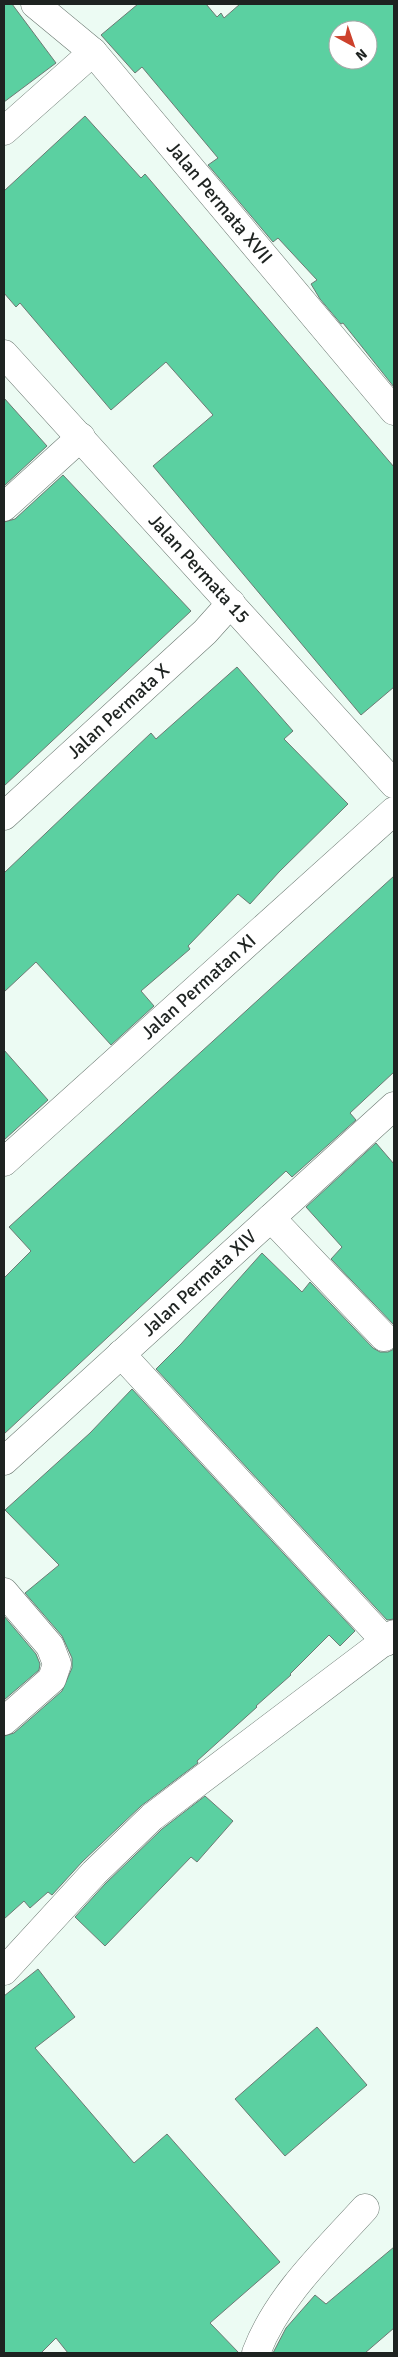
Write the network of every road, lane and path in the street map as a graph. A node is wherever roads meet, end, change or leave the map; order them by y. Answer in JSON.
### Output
{"nodes":[{"id":1,"x":35,"y":4,"type":"edge"},
{"id":2,"x":93,"y":52,"type":"junction"},
{"id":3,"x":4,"y":131,"type":"edge"},
{"id":4,"x":4,"y":354,"type":"edge"},
{"id":5,"x":394,"y":411,"type":"edge"},
{"id":6,"x":80,"y":437,"type":"junction"},
{"id":7,"x":4,"y":507,"type":"edge"},
{"id":8,"x":231,"y":603,"type":"junction"},
{"id":9,"x":394,"y":784,"type":"edge"},
{"id":10,"x":394,"y":811,"type":"edge"},
{"id":11,"x":4,"y":816,"type":"edge"},
{"id":12,"x":394,"y":1106,"type":"edge"},
{"id":13,"x":4,"y":1162,"type":"edge"},
{"id":14,"x":271,"y":1218,"type":"junction"},
{"id":15,"x":384,"y":1337,"type":"dead end"},
{"id":16,"x":121,"y":1354,"type":"junction"},
{"id":17,"x":4,"y":1461,"type":"edge"},
{"id":18,"x":4,"y":1592,"type":"edge"},
{"id":19,"x":390,"y":1638,"type":"edge"},
{"id":20,"x":4,"y":1721,"type":"edge"},
{"id":21,"x":4,"y":1971,"type":"edge"},
{"id":22,"x":364,"y":2208,"type":"dead end"},
{"id":23,"x":256,"y":2353,"type":"edge"}],
"edges":[{"from":1,"to":2,"type":"street","name":"Jalan Permata XVII"},
{"from":2,"to":3,"type":"street"},
{"from":2,"to":5,"type":"street","name":"Jalan Permata XVII"},
{"from":4,"to":6,"type":"street","name":"Jalan Permata 15"},
{"from":6,"to":7,"type":"street"},
{"from":6,"to":8,"type":"street","name":"Jalan Permata 15"},
{"from":8,"to":9,"type":"street","name":"Jalan Permata 15"},
{"from":8,"to":11,"type":"street","name":"Jalan Permata X"},
{"from":10,"to":13,"type":"street","name":"Jalan Permatan XI"},
{"from":12,"to":14,"type":"street","name":"Jalan Permata XIV"},
{"from":14,"to":15,"type":"street"},
{"from":14,"to":16,"type":"street","name":"Jalan Permata XIV"},
{"from":16,"to":17,"type":"street","name":"Jalan Permata XIV"},
{"from":16,"to":19,"type":"street"},
{"from":18,"to":20,"type":"street"},
{"from":19,"to":21,"type":"street"},
{"from":22,"to":23,"type":"street"}]}
